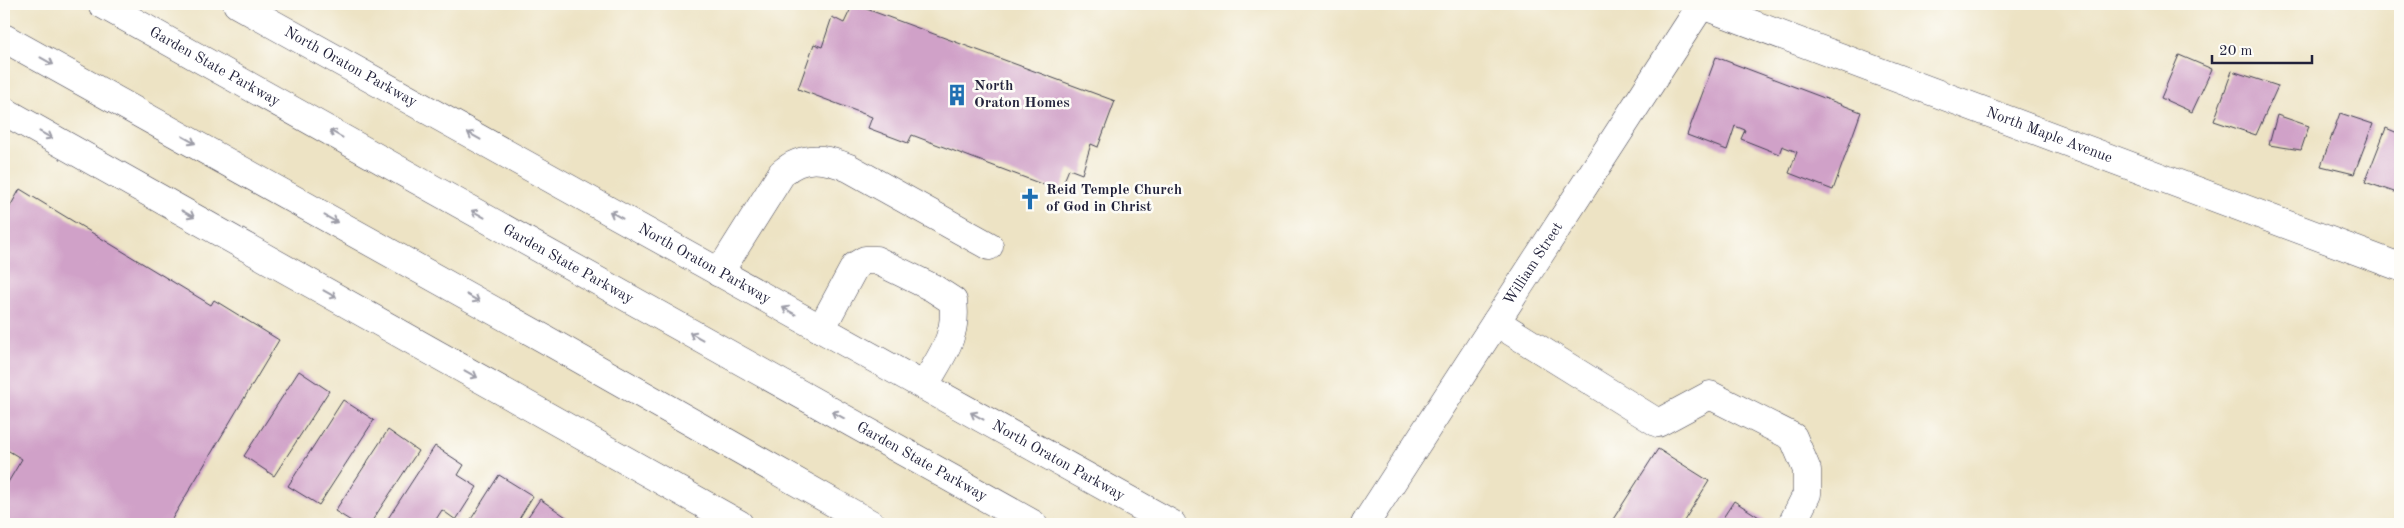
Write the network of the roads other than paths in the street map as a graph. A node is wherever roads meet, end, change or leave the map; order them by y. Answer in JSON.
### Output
{"nodes":[{"id":1,"x":102,"y":4,"type":"edge"},
{"id":2,"x":237,"y":4,"type":"edge"},
{"id":3,"x":1700,"y":4,"type":"edge"},
{"id":4,"x":4,"y":38,"type":"edge"},
{"id":5,"x":4,"y":111,"type":"edge"},
{"id":6,"x":989,"y":246,"type":"dead end"},
{"id":7,"x":2400,"y":267,"type":"edge"},
{"id":8,"x":720,"y":272,"type":"junction"},
{"id":9,"x":1496,"y":322,"type":"junction"},
{"id":10,"x":821,"y":329,"type":"junction"},
{"id":11,"x":924,"y":386,"type":"junction"},
{"id":12,"x":739,"y":524,"type":"edge"},
{"id":13,"x":871,"y":524,"type":"edge"},
{"id":14,"x":1033,"y":524,"type":"edge"},
{"id":15,"x":1172,"y":524,"type":"edge"},
{"id":16,"x":1365,"y":524,"type":"edge"},
{"id":17,"x":1792,"y":524,"type":"edge"}],
"edges":[{"from":14,"to":1,"type":"main road","name":"Garden State Parkway","one_way":true},
{"from":8,"to":2,"type":"main road","name":"North Oraton Parkway","one_way":true},
{"from":3,"to":7,"type":"main road","name":"North Maple Avenue"},
{"from":3,"to":9,"type":"main road","name":"William Street"},
{"from":4,"to":13,"type":"main road","one_way":true},
{"from":5,"to":12,"type":"main road","one_way":true},
{"from":6,"to":8,"type":"main road"},
{"from":10,"to":8,"type":"main road","name":"North Oraton Parkway","one_way":true},
{"from":9,"to":16,"type":"main road","name":"William Street"},
{"from":9,"to":17,"type":"main road"},
{"from":10,"to":11,"type":"main road","name":"North Oraton Parkway"},
{"from":10,"to":11,"type":"main road"},
{"from":15,"to":11,"type":"main road","name":"North Oraton Parkway","one_way":true}]}
